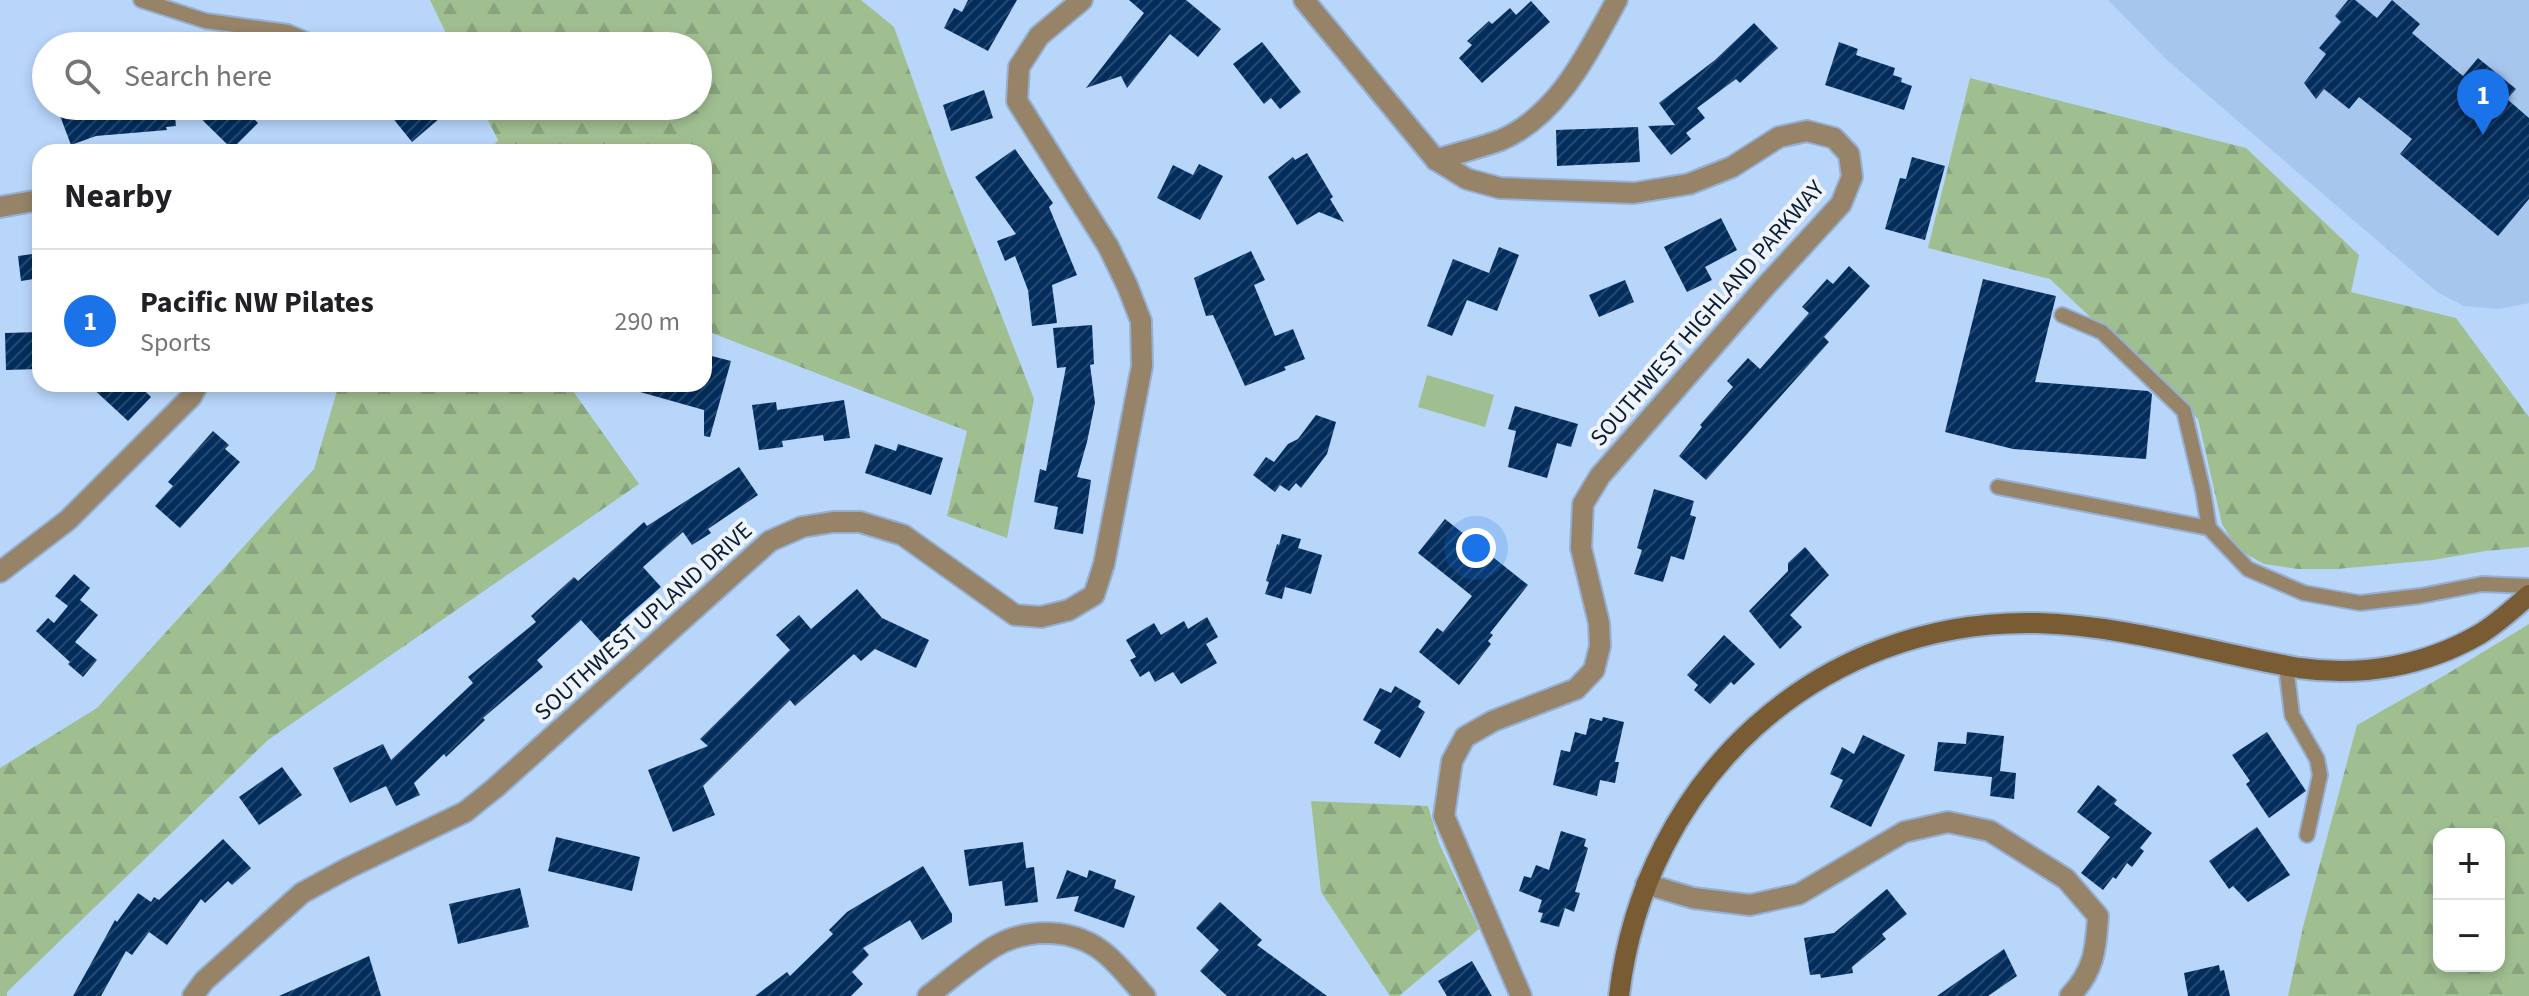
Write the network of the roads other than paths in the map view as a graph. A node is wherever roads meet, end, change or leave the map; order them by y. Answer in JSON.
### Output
{"nodes":[{"id":1,"x":141,"y":0,"type":"edge"},
{"id":2,"x":1082,"y":0,"type":"edge"},
{"id":3,"x":1304,"y":0,"type":"edge"},
{"id":4,"x":1617,"y":0,"type":"edge"},
{"id":5,"x":288,"y":32,"type":"edge"},
{"id":6,"x":1436,"y":160,"type":"junction"},
{"id":7,"x":32,"y":201,"type":"edge"},
{"id":8,"x":0,"y":207,"type":"edge"},
{"id":9,"x":2062,"y":315,"type":"dead end"},
{"id":10,"x":194,"y":392,"type":"edge"},
{"id":11,"x":1998,"y":487,"type":"dead end"},
{"id":12,"x":2209,"y":528,"type":"junction"},
{"id":13,"x":0,"y":572,"type":"edge"},
{"id":14,"x":2529,"y":586,"type":"edge"},
{"id":15,"x":2529,"y":595,"type":"edge"},
{"id":16,"x":2286,"y":666,"type":"junction"},
{"id":17,"x":2307,"y":835,"type":"dead end"},
{"id":18,"x":1646,"y":884,"type":"junction"},
{"id":19,"x":193,"y":996,"type":"edge"},
{"id":20,"x":928,"y":996,"type":"edge"},
{"id":21,"x":1145,"y":996,"type":"edge"},
{"id":22,"x":1521,"y":996,"type":"edge"},
{"id":23,"x":1619,"y":996,"type":"edge"},
{"id":24,"x":2070,"y":996,"type":"edge"}],
"edges":[{"from":1,"to":5,"type":"lane"},
{"from":2,"to":19,"type":"street","name":"SOUTHWEST UPLAND DRIVE"},
{"from":3,"to":6,"type":"street","name":"SOUTHWEST HIGHLAND PARKWAY"},
{"from":4,"to":6,"type":"street"},
{"from":6,"to":22,"type":"street","name":"SOUTHWEST HIGHLAND PARKWAY"},
{"from":7,"to":8,"type":"street"},
{"from":9,"to":12,"type":"lane"},
{"from":10,"to":13,"type":"street"},
{"from":11,"to":12,"type":"lane"},
{"from":12,"to":14,"type":"lane"},
{"from":15,"to":16,"type":"main road"},
{"from":16,"to":17,"type":"lane"},
{"from":16,"to":18,"type":"main road"},
{"from":18,"to":23,"type":"main road"},
{"from":18,"to":24,"type":"street"},
{"from":20,"to":21,"type":"street"}]}
